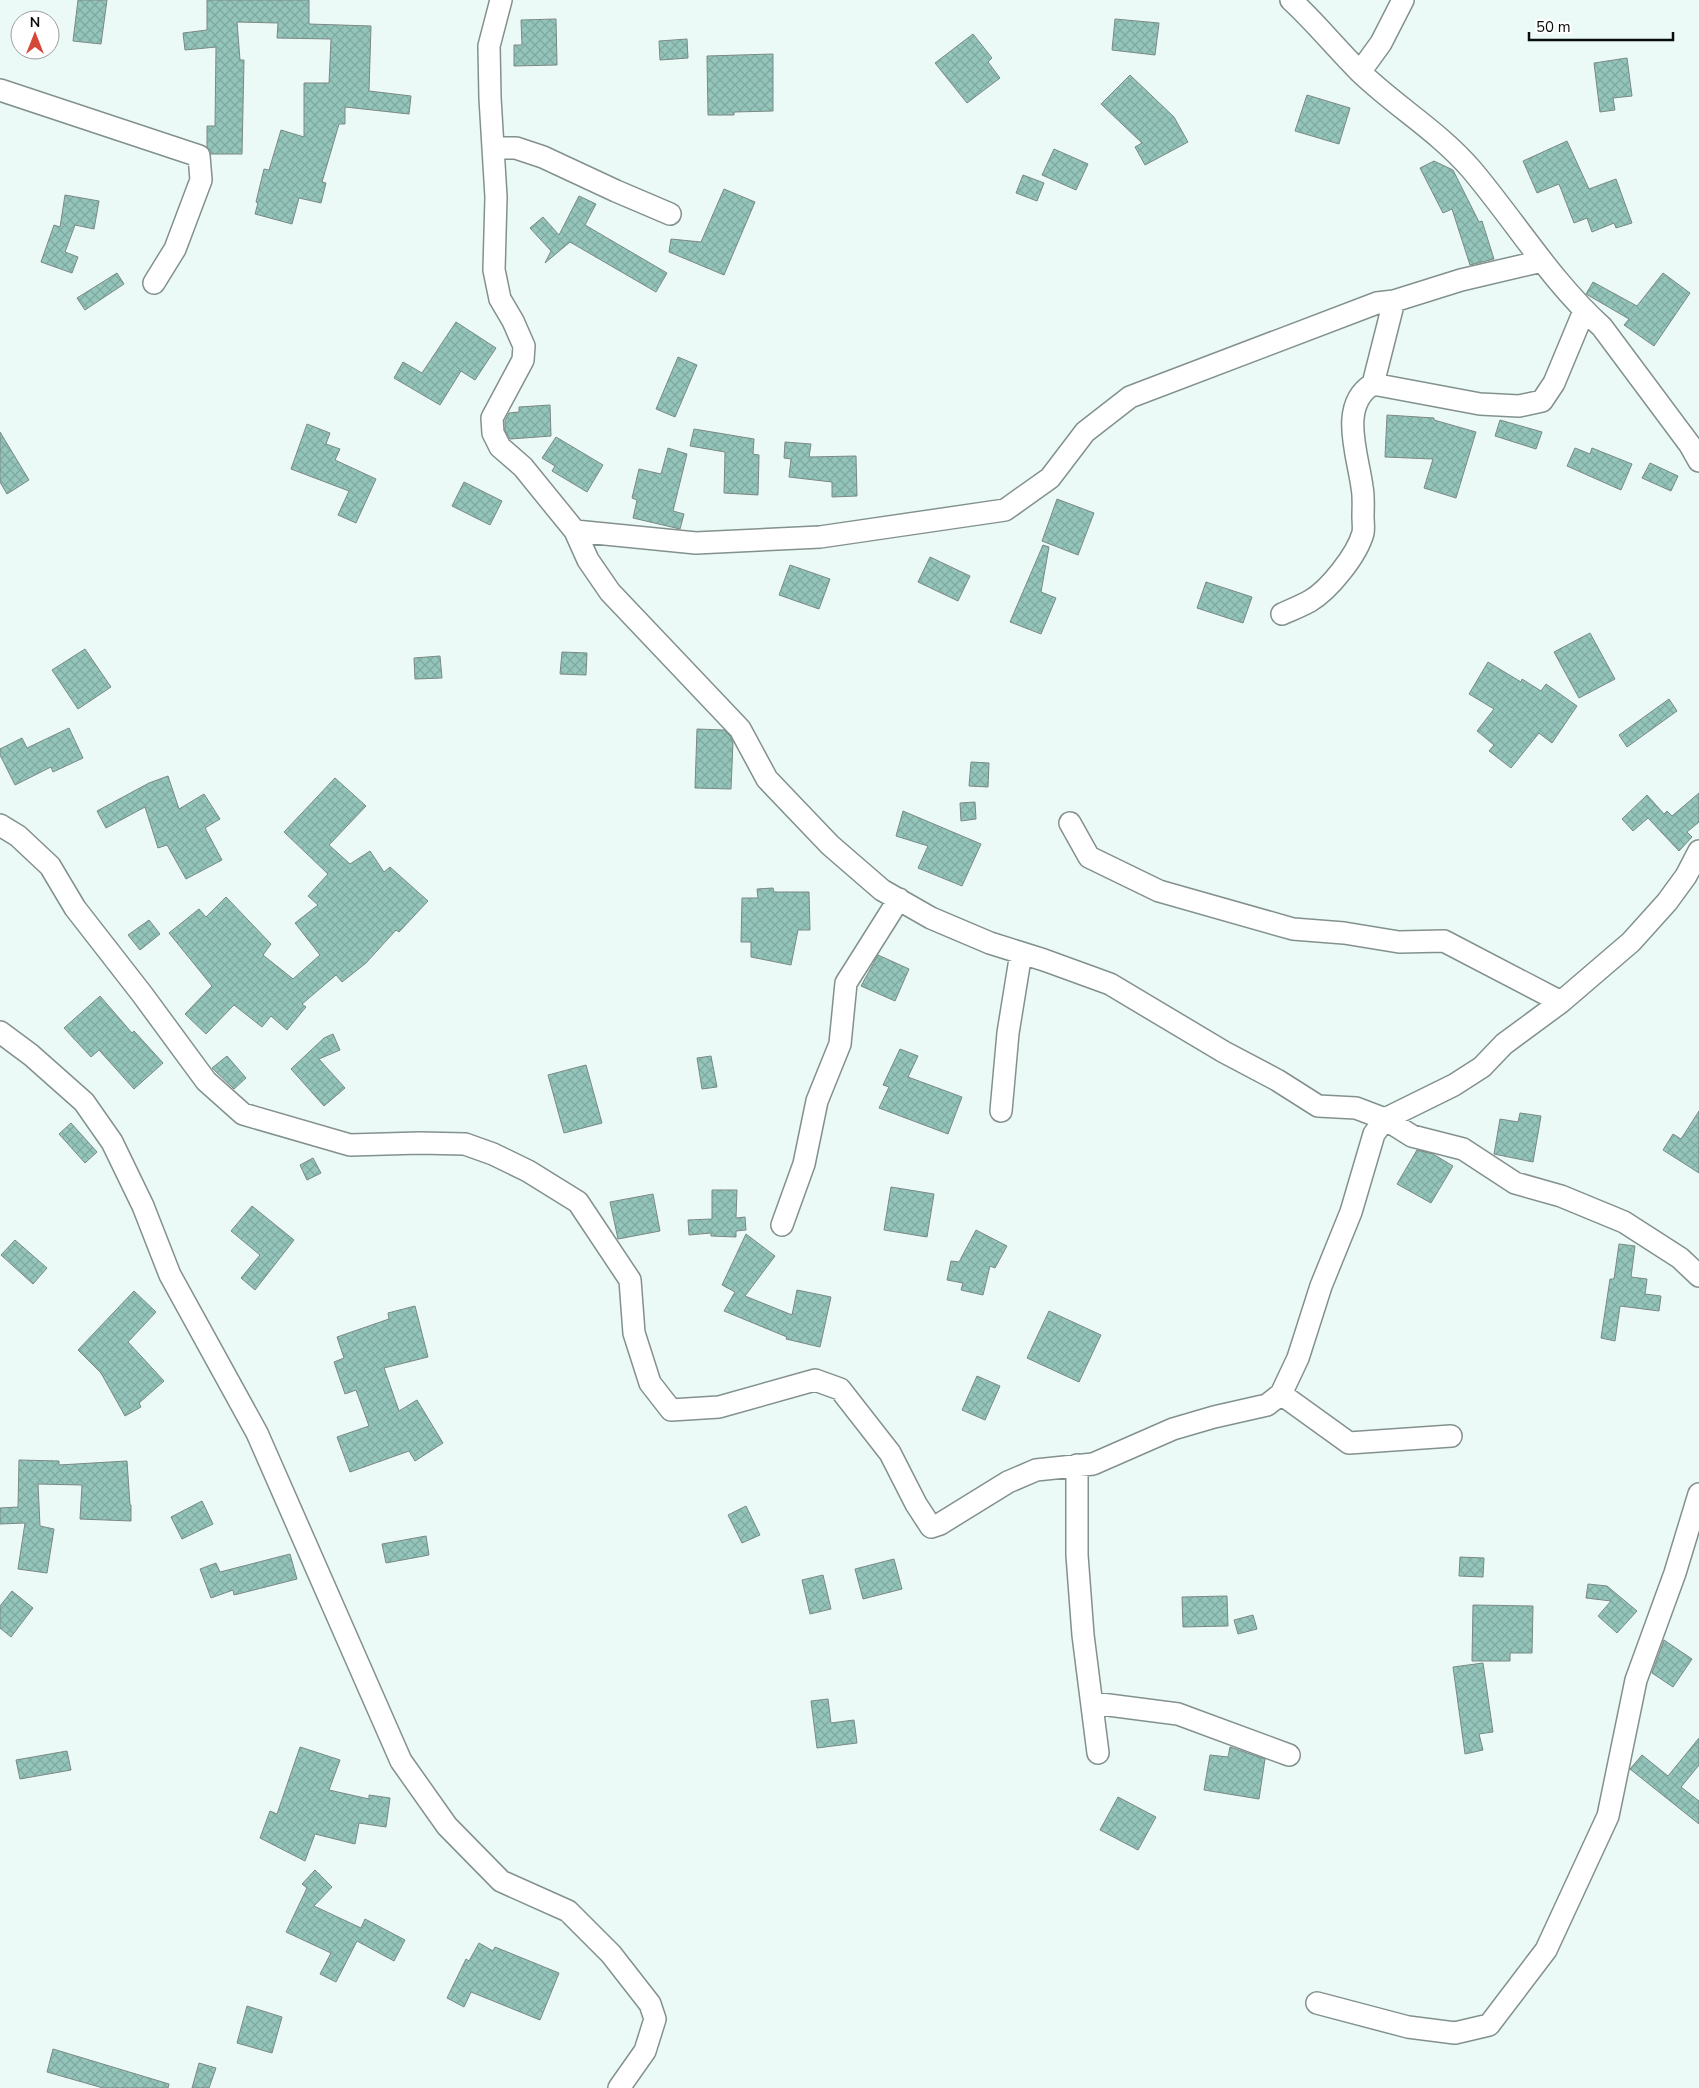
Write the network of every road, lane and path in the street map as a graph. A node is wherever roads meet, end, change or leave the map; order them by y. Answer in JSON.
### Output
{"nodes":[{"id":1,"x":501,"y":0,"type":"edge"},
{"id":2,"x":1291,"y":0,"type":"edge"},
{"id":3,"x":1403,"y":0,"type":"edge"},
{"id":4,"x":1360,"y":72,"type":"junction"},
{"id":5,"x":0,"y":90,"type":"edge"},
{"id":6,"x":493,"y":148,"type":"junction"},
{"id":7,"x":670,"y":214,"type":"dead end"},
{"id":8,"x":1542,"y":261,"type":"junction"},
{"id":9,"x":154,"y":283,"type":"dead end"},
{"id":10,"x":1394,"y":301,"type":"junction"},
{"id":11,"x":1584,"y":311,"type":"junction"},
{"id":12,"x":1373,"y":384,"type":"junction"},
{"id":13,"x":1699,"y":461,"type":"edge"},
{"id":14,"x":575,"y":531,"type":"junction"},
{"id":15,"x":1282,"y":614,"type":"dead end"},
{"id":16,"x":1070,"y":824,"type":"dead end"},
{"id":17,"x":0,"y":825,"type":"edge"},
{"id":18,"x":1699,"y":851,"type":"edge"},
{"id":19,"x":898,"y":899,"type":"junction"},
{"id":20,"x":1021,"y":953,"type":"junction"},
{"id":21,"x":1561,"y":1002,"type":"junction"},
{"id":22,"x":0,"y":1032,"type":"edge"},
{"id":23,"x":1001,"y":1111,"type":"dead end"},
{"id":24,"x":1384,"y":1119,"type":"junction"},
{"id":25,"x":782,"y":1225,"type":"dead end"},
{"id":26,"x":1699,"y":1276,"type":"edge"},
{"id":27,"x":1281,"y":1394,"type":"junction"},
{"id":28,"x":1451,"y":1436,"type":"dead end"},
{"id":29,"x":1076,"y":1465,"type":"junction"},
{"id":30,"x":1699,"y":1494,"type":"edge"},
{"id":31,"x":1093,"y":1702,"type":"junction"},
{"id":32,"x":1098,"y":1753,"type":"dead end"},
{"id":33,"x":1289,"y":1755,"type":"dead end"},
{"id":34,"x":1317,"y":2003,"type":"dead end"},
{"id":35,"x":619,"y":2088,"type":"edge"}],
"edges":[{"from":1,"to":6,"type":"street"},
{"from":2,"to":4,"type":"street"},
{"from":3,"to":4,"type":"street"},
{"from":4,"to":8,"type":"street"},
{"from":5,"to":9,"type":"street"},
{"from":6,"to":7,"type":"street"},
{"from":6,"to":14,"type":"street"},
{"from":8,"to":10,"type":"street"},
{"from":8,"to":11,"type":"street"},
{"from":10,"to":12,"type":"street"},
{"from":10,"to":14,"type":"street"},
{"from":11,"to":12,"type":"street"},
{"from":11,"to":13,"type":"street"},
{"from":12,"to":15,"type":"street"},
{"from":14,"to":19,"type":"street"},
{"from":16,"to":21,"type":"street"},
{"from":17,"to":29,"type":"street"},
{"from":18,"to":21,"type":"street"},
{"from":19,"to":20,"type":"street"},
{"from":19,"to":25,"type":"street"},
{"from":20,"to":23,"type":"street"},
{"from":20,"to":24,"type":"street"},
{"from":21,"to":24,"type":"street"},
{"from":22,"to":35,"type":"street"},
{"from":24,"to":26,"type":"street"},
{"from":24,"to":27,"type":"street"},
{"from":27,"to":28,"type":"street"},
{"from":27,"to":29,"type":"street"},
{"from":29,"to":31,"type":"street"},
{"from":30,"to":34,"type":"street"},
{"from":31,"to":32,"type":"street"},
{"from":31,"to":33,"type":"street"}]}
